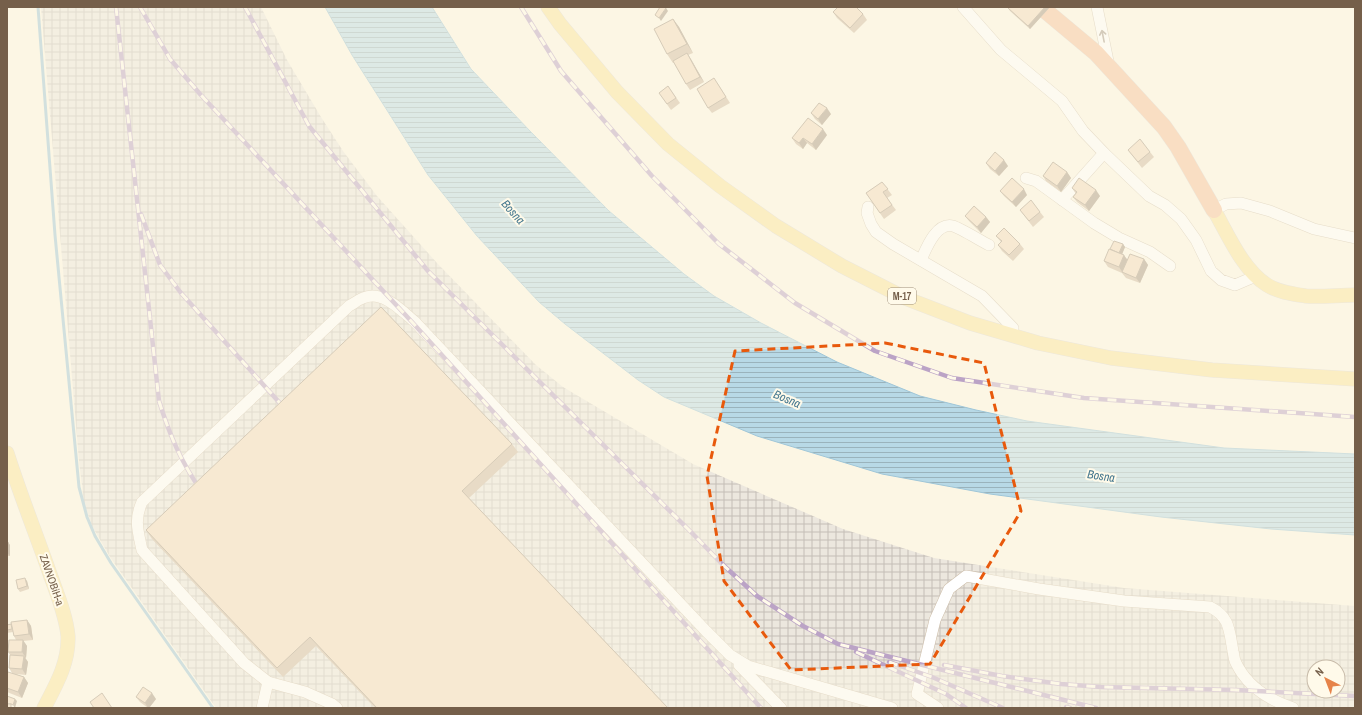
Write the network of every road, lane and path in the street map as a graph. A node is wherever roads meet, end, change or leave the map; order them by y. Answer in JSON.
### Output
{"nodes":[{"id":1,"x":548,"y":7,"type":"edge"},
{"id":2,"x":963,"y":7,"type":"edge"},
{"id":3,"x":1041,"y":7,"type":"edge"},
{"id":4,"x":1097,"y":7,"type":"edge"},
{"id":5,"x":1109,"y":66,"type":"junction"},
{"id":6,"x":1104,"y":153,"type":"junction"},
{"id":7,"x":1026,"y":178,"type":"dead end"},
{"id":8,"x":1062,"y":200,"type":"junction"},
{"id":9,"x":868,"y":207,"type":"dead end"},
{"id":10,"x":1214,"y":210,"type":"junction"},
{"id":11,"x":1355,"y":238,"type":"edge"},
{"id":12,"x":989,"y":245,"type":"dead end"},
{"id":13,"x":921,"y":260,"type":"junction"},
{"id":14,"x":1170,"y":266,"type":"dead end"},
{"id":15,"x":1256,"y":276,"type":"junction"},
{"id":16,"x":1355,"y":295,"type":"edge"},
{"id":17,"x":1011,"y":335,"type":"junction"},
{"id":18,"x":1355,"y":379,"type":"edge"},
{"id":19,"x":7,"y":453,"type":"edge"},
{"id":20,"x":7,"y":650,"type":"edge"},
{"id":21,"x":730,"y":656,"type":"junction"},
{"id":22,"x":7,"y":672,"type":"edge"},
{"id":23,"x":268,"y":682,"type":"junction"},
{"id":24,"x":44,"y":708,"type":"edge"},
{"id":25,"x":262,"y":708,"type":"edge"},
{"id":26,"x":337,"y":708,"type":"edge"},
{"id":27,"x":781,"y":708,"type":"edge"},
{"id":28,"x":892,"y":708,"type":"edge"},
{"id":29,"x":938,"y":708,"type":"edge"},
{"id":30,"x":1293,"y":708,"type":"edge"}],
"edges":[{"from":1,"to":17,"type":"main road","number":"M-17"},
{"from":2,"to":6,"type":"street"},
{"from":3,"to":5,"type":"highway"},
{"from":5,"to":4,"type":"street","one_way":true},
{"from":5,"to":10,"type":"highway"},
{"from":6,"to":8,"type":"street"},
{"from":6,"to":15,"type":"street"},
{"from":7,"to":8,"type":"street"},
{"from":8,"to":14,"type":"street"},
{"from":9,"to":13,"type":"street"},
{"from":10,"to":11,"type":"street"},
{"from":10,"to":15,"type":"main road"},
{"from":12,"to":13,"type":"street"},
{"from":13,"to":17,"type":"street"},
{"from":15,"to":16,"type":"main road"},
{"from":17,"to":18,"type":"main road","number":"M-17"},
{"from":19,"to":24,"type":"main road","name":"ZAVNOBiH-a"},
{"from":20,"to":22,"type":"street"},
{"from":21,"to":23,"type":"street"},
{"from":21,"to":27,"type":"street"},
{"from":21,"to":28,"type":"street"},
{"from":23,"to":25,"type":"street"},
{"from":23,"to":26,"type":"street"},
{"from":29,"to":30,"type":"street"}]}
